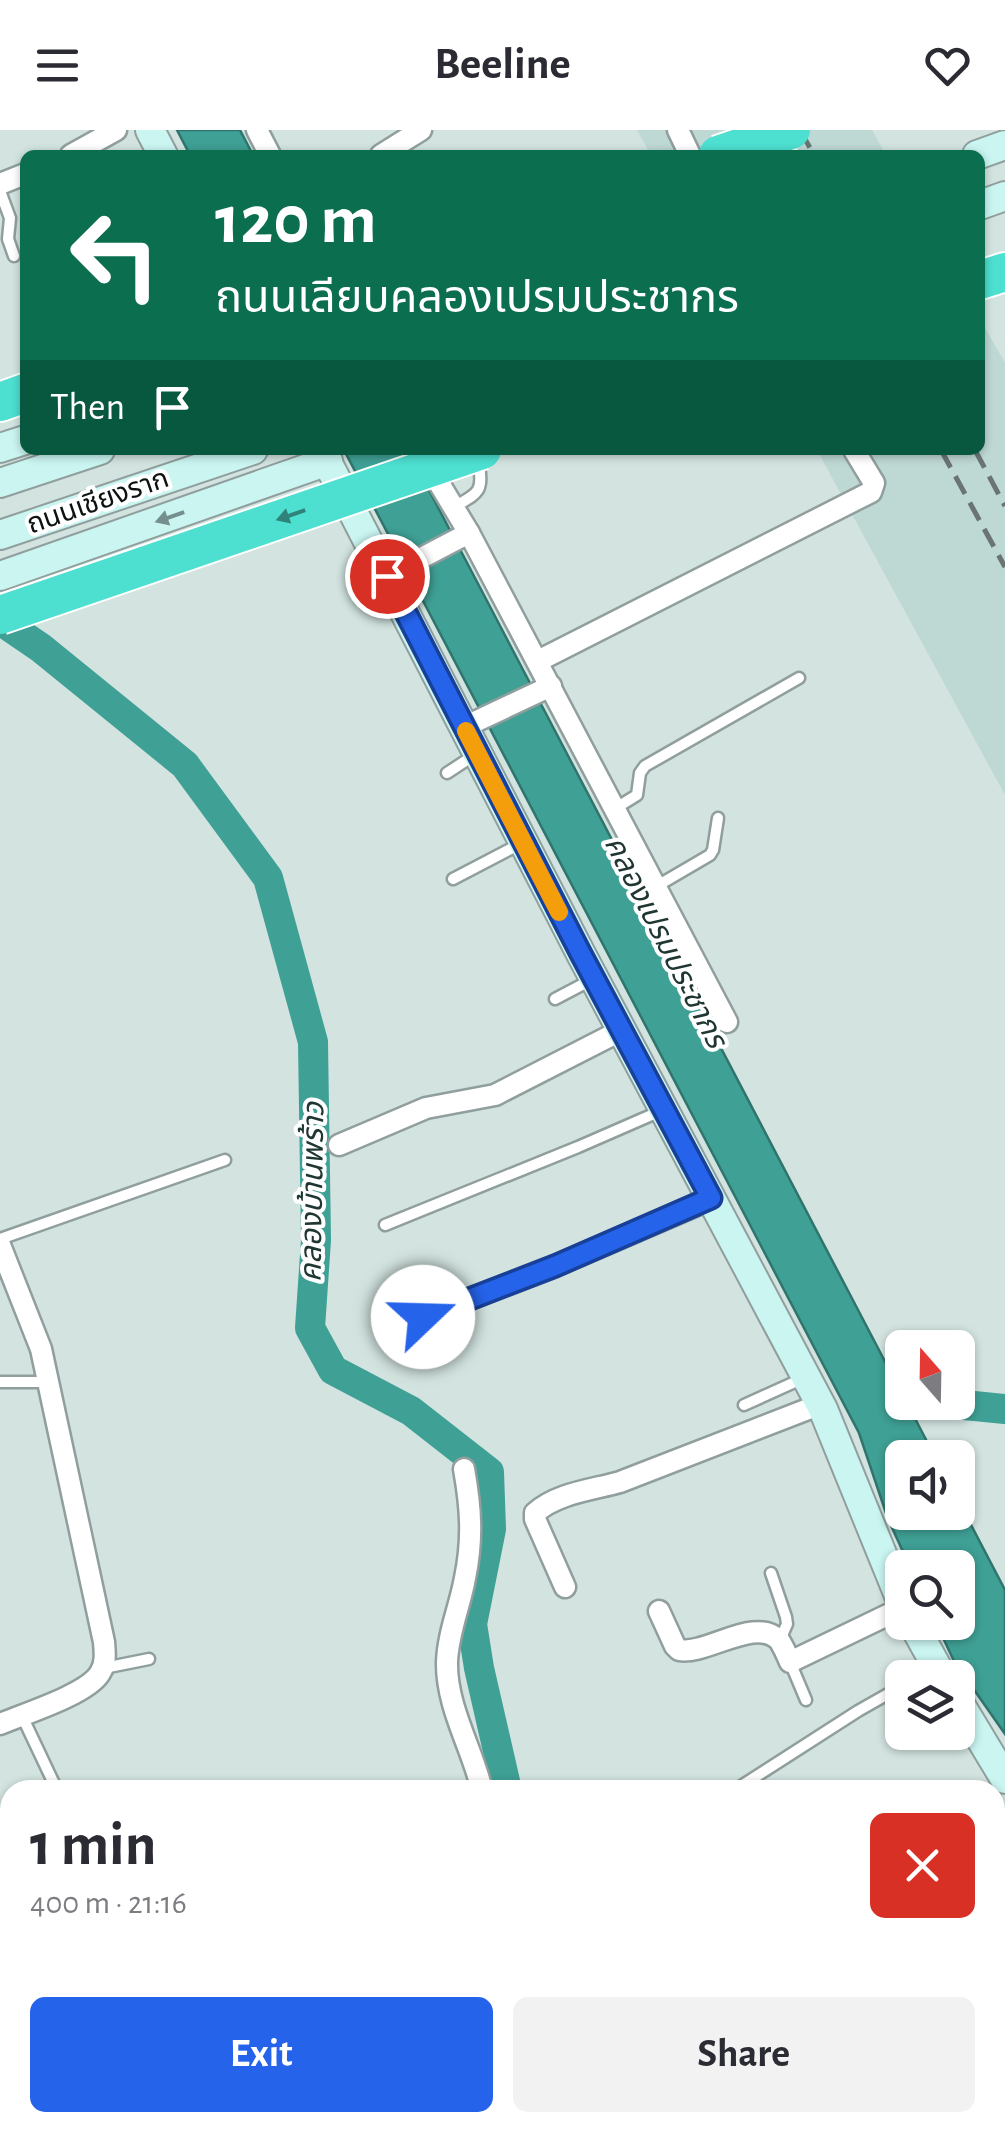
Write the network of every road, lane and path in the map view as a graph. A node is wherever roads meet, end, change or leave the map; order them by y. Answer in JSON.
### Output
{"nodes":[{"id":1,"x":116,"y":130,"type":"edge"},
{"id":2,"x":421,"y":130,"type":"edge"},
{"id":3,"x":791,"y":130,"type":"edge"},
{"id":4,"x":80,"y":150,"type":"edge"},
{"id":5,"x":389,"y":150,"type":"edge"},
{"id":6,"x":733,"y":150,"type":"edge"},
{"id":7,"x":0,"y":188,"type":"edge"},
{"id":8,"x":14,"y":256,"type":"dead end"},
{"id":9,"x":85,"y":455,"type":"edge"},
{"id":10,"x":238,"y":455,"type":"edge"},
{"id":11,"x":422,"y":455,"type":"edge"},
{"id":12,"x":857,"y":455,"type":"edge"},
{"id":13,"x":324,"y":456,"type":"edge"},
{"id":14,"x":481,"y":458,"type":"edge"},
{"id":15,"x":0,"y":483,"type":"edge"},
{"id":16,"x":454,"y":508,"type":"junction"},
{"id":17,"x":0,"y":535,"type":"edge"},
{"id":18,"x":464,"y":535,"type":"junction"},
{"id":19,"x":395,"y":572,"type":"junction"},
{"id":20,"x":0,"y":576,"type":"edge"},
{"id":21,"x":0,"y":615,"type":"edge"},
{"id":22,"x":538,"y":661,"type":"junction"},
{"id":23,"x":799,"y":678,"type":"dead end"},
{"id":24,"x":547,"y":689,"type":"junction"},
{"id":25,"x":471,"y":724,"type":"junction"},
{"id":26,"x":477,"y":753,"type":"junction"},
{"id":27,"x":447,"y":772,"type":"dead end"},
{"id":28,"x":616,"y":808,"type":"junction"},
{"id":29,"x":718,"y":818,"type":"dead end"},
{"id":30,"x":523,"y":843,"type":"junction"},
{"id":31,"x":453,"y":880,"type":"dead end"},
{"id":32,"x":657,"y":886,"type":"junction"},
{"id":33,"x":594,"y":978,"type":"junction"},
{"id":34,"x":555,"y":999,"type":"dead end"},
{"id":35,"x":727,"y":1022,"type":"dead end"},
{"id":36,"x":622,"y":1030,"type":"junction"},
{"id":37,"x":664,"y":1110,"type":"junction"},
{"id":38,"x":340,"y":1145,"type":"dead end"},
{"id":39,"x":225,"y":1160,"type":"dead end"},
{"id":40,"x":711,"y":1198,"type":"junction"},
{"id":41,"x":385,"y":1225,"type":"dead end"},
{"id":42,"x":0,"y":1242,"type":"edge"},
{"id":43,"x":390,"y":1330,"type":"dead end"},
{"id":44,"x":807,"y":1377,"type":"junction"},
{"id":45,"x":0,"y":1382,"type":"edge"},
{"id":46,"x":49,"y":1382,"type":"junction"},
{"id":47,"x":821,"y":1404,"type":"junction"},
{"id":48,"x":744,"y":1405,"type":"dead end"},
{"id":49,"x":464,"y":1469,"type":"dead end"},
{"id":50,"x":885,"y":1564,"type":"edge"},
{"id":51,"x":771,"y":1573,"type":"dead end"},
{"id":52,"x":565,"y":1587,"type":"dead end"},
{"id":53,"x":658,"y":1611,"type":"dead end"},
{"id":54,"x":885,"y":1614,"type":"edge"},
{"id":55,"x":779,"y":1641,"type":"junction"},
{"id":56,"x":149,"y":1658,"type":"dead end"},
{"id":57,"x":790,"y":1662,"type":"junction"},
{"id":58,"x":103,"y":1668,"type":"junction"},
{"id":59,"x":885,"y":1696,"type":"edge"},
{"id":60,"x":806,"y":1700,"type":"dead end"},
{"id":61,"x":21,"y":1716,"type":"junction"},
{"id":62,"x":0,"y":1724,"type":"edge"},
{"id":63,"x":975,"y":1729,"type":"edge"},
{"id":64,"x":1005,"y":1779,"type":"edge"},
{"id":65,"x":52,"y":1780,"type":"edge"},
{"id":66,"x":479,"y":1780,"type":"edge"},
{"id":67,"x":751,"y":1780,"type":"edge"}],
"edges":[{"from":1,"to":4,"type":"street"},
{"from":2,"to":5,"type":"street"},
{"from":3,"to":6,"type":"highway","bridge":true},
{"from":7,"to":8,"type":"lane"},
{"from":9,"to":15,"type":"street","name":"ถนนเชียงราก"},
{"from":10,"to":17,"type":"street","name":"ถนนเชียงราก"},
{"from":11,"to":16,"type":"street"},
{"from":12,"to":22,"type":"street"},
{"from":13,"to":19,"type":"street"},
{"from":13,"to":20,"type":"street","one_way":true},
{"from":14,"to":16,"type":"lane"},
{"from":14,"to":21,"type":"highway","one_way":true,"bridge":true},
{"from":16,"to":18,"type":"street"},
{"from":18,"to":19,"type":"street"},
{"from":18,"to":22,"type":"street"},
{"from":19,"to":25,"type":"street"},
{"from":22,"to":24,"type":"street"},
{"from":23,"to":28,"type":"lane"},
{"from":24,"to":25,"type":"street"},
{"from":24,"to":28,"type":"street"},
{"from":25,"to":26,"type":"street"},
{"from":26,"to":27,"type":"lane"},
{"from":26,"to":30,"type":"street"},
{"from":28,"to":32,"type":"street"},
{"from":29,"to":32,"type":"lane"},
{"from":30,"to":31,"type":"lane"},
{"from":30,"to":33,"type":"street"},
{"from":32,"to":35,"type":"street"},
{"from":33,"to":34,"type":"lane"},
{"from":33,"to":36,"type":"street"},
{"from":36,"to":37,"type":"street"},
{"from":36,"to":38,"type":"street"},
{"from":37,"to":40,"type":"street"},
{"from":37,"to":41,"type":"lane"},
{"from":39,"to":42,"type":"lane"},
{"from":40,"to":43,"type":"street"},
{"from":40,"to":44,"type":"street"},
{"from":42,"to":46,"type":"street"},
{"from":44,"to":47,"type":"street"},
{"from":44,"to":48,"type":"lane"},
{"from":45,"to":46,"type":"lane"},
{"from":46,"to":58,"type":"street"},
{"from":47,"to":50,"type":"street"},
{"from":47,"to":52,"type":"street"},
{"from":49,"to":66,"type":"street"},
{"from":51,"to":55,"type":"lane"},
{"from":53,"to":55,"type":"street"},
{"from":54,"to":57,"type":"street"},
{"from":55,"to":57,"type":"street"},
{"from":56,"to":58,"type":"lane"},
{"from":57,"to":60,"type":"lane"},
{"from":58,"to":61,"type":"street"},
{"from":59,"to":67,"type":"lane"},
{"from":61,"to":62,"type":"street"},
{"from":61,"to":65,"type":"lane"},
{"from":63,"to":64,"type":"street"}]}
